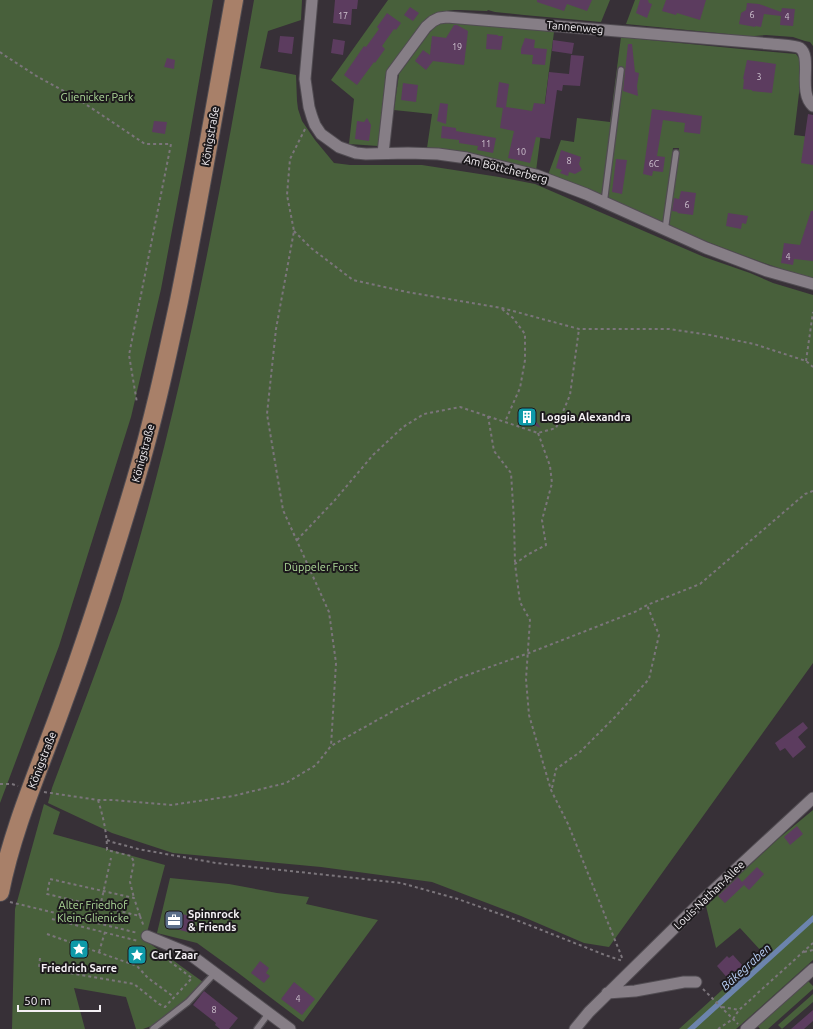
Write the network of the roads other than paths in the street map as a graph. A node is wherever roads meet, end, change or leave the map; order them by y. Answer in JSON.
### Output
{"nodes":[{"id":1,"x":234,"y":0,"type":"edge"},
{"id":2,"x":312,"y":0,"type":"edge"},
{"id":3,"x":621,"y":70,"type":"dead end"},
{"id":4,"x":813,"y":106,"type":"edge"},
{"id":5,"x":383,"y":153,"type":"junction"},
{"id":6,"x":676,"y":153,"type":"dead end"},
{"id":7,"x":604,"y":203,"type":"junction"},
{"id":8,"x":665,"y":230,"type":"junction"},
{"id":9,"x":813,"y":284,"type":"edge"},
{"id":10,"x":813,"y":798,"type":"edge"},
{"id":11,"x":3,"y":896,"type":"edge"},
{"id":12,"x":146,"y":939,"type":"road end"},
{"id":13,"x":813,"y":969,"type":"edge"},
{"id":14,"x":215,"y":973,"type":"junction"},
{"id":15,"x":696,"y":982,"type":"road end"},
{"id":16,"x":608,"y":993,"type":"junction"},
{"id":17,"x":269,"y":1013,"type":"junction"},
{"id":18,"x":742,"y":1027,"type":"edge"},
{"id":19,"x":153,"y":1029,"type":"edge"},
{"id":20,"x":257,"y":1029,"type":"edge"},
{"id":21,"x":290,"y":1029,"type":"edge"},
{"id":22,"x":575,"y":1029,"type":"edge"}],
"edges":[{"from":1,"to":11,"type":"main road","name":"Königstraße"},
{"from":2,"to":5,"type":"street","name":"Am Böttcherberg"},
{"from":3,"to":7,"type":"lane"},
{"from":4,"to":5,"type":"street","name":"Tannenweg"},
{"from":5,"to":7,"type":"street","name":"Am Böttcherberg"},
{"from":6,"to":8,"type":"lane"},
{"from":7,"to":8,"type":"street","name":"Am Böttcherberg"},
{"from":8,"to":9,"type":"street","name":"Am Böttcherberg"},
{"from":10,"to":16,"type":"street","name":"Louis-Nathan-Allee"},
{"from":12,"to":14,"type":"street"},
{"from":13,"to":18,"type":"street"},
{"from":14,"to":17,"type":"street"},
{"from":14,"to":19,"type":"lane"},
{"from":15,"to":16,"type":"street"},
{"from":16,"to":22,"type":"street","name":"Louis-Nathan-Allee"},
{"from":17,"to":20,"type":"lane"},
{"from":17,"to":21,"type":"street"}]}
